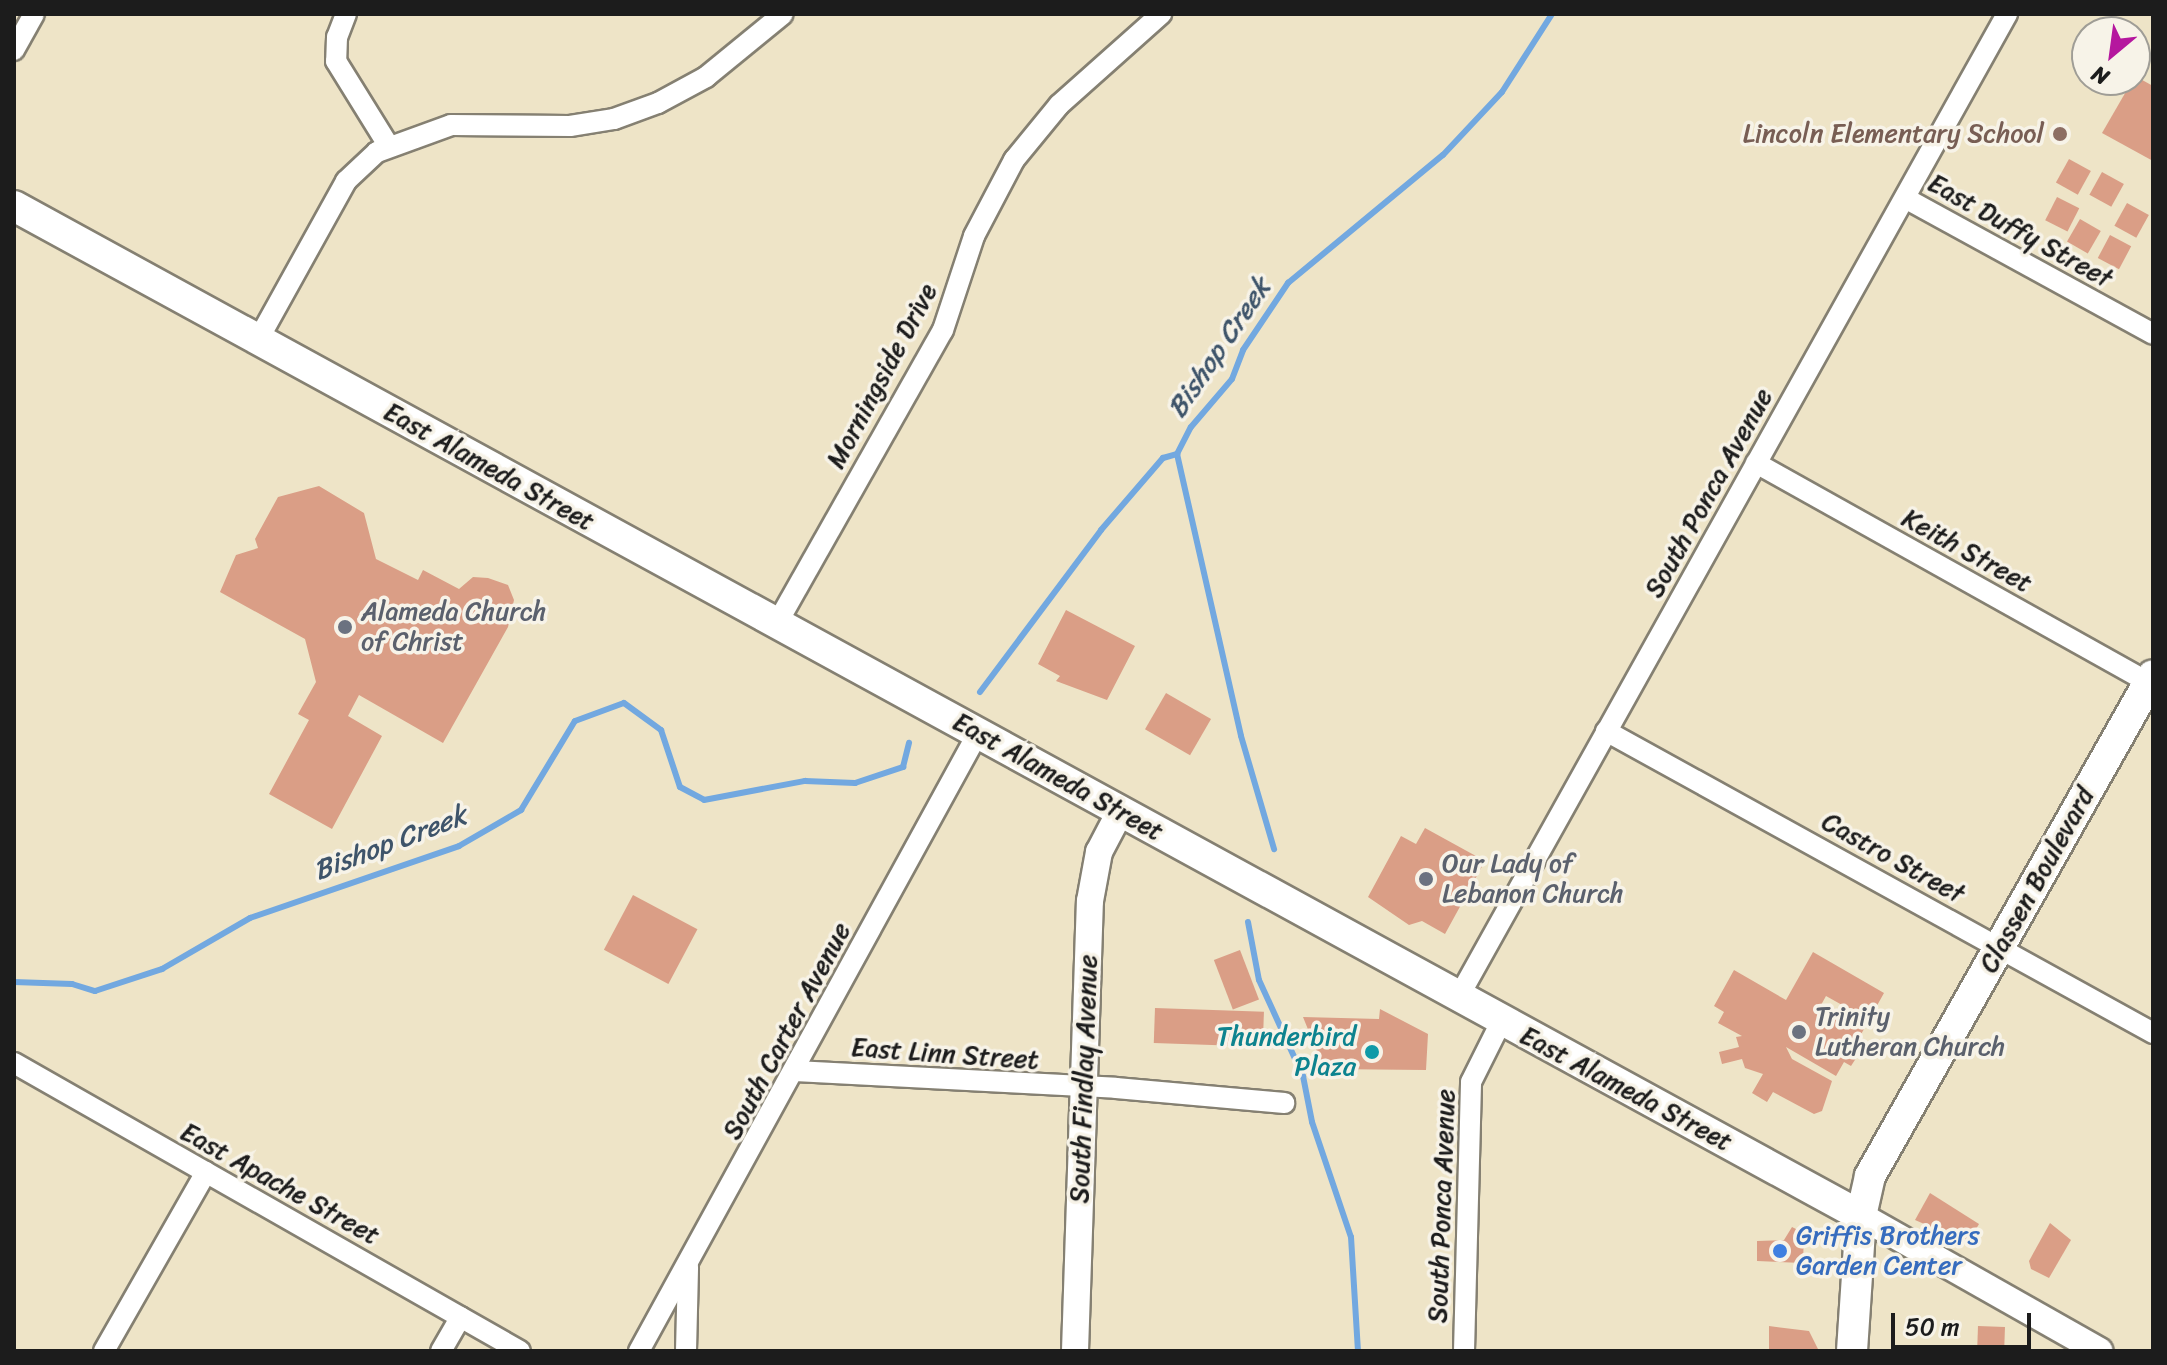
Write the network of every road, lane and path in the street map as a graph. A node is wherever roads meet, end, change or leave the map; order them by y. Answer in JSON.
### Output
{"nodes":[{"id":1,"x":34,"y":14,"type":"edge"},
{"id":2,"x":346,"y":14,"type":"edge"},
{"id":3,"x":783,"y":14,"type":"edge"},
{"id":4,"x":1161,"y":14,"type":"edge"},
{"id":5,"x":2007,"y":14,"type":"edge"},
{"id":6,"x":14,"y":50,"type":"edge"},
{"id":7,"x":388,"y":145,"type":"junction"},
{"id":8,"x":1905,"y":198,"type":"junction"},
{"id":9,"x":14,"y":206,"type":"edge"},
{"id":10,"x":2153,"y":334,"type":"edge"},
{"id":11,"x":258,"y":340,"type":"junction"},
{"id":12,"x":1756,"y":463,"type":"junction"},
{"id":13,"x":776,"y":625,"type":"junction"},
{"id":14,"x":2152,"y":681,"type":"edge"},
{"id":15,"x":1606,"y":731,"type":"junction"},
{"id":16,"x":978,"y":733,"type":"junction"},
{"id":17,"x":1120,"y":812,"type":"junction"},
{"id":18,"x":1999,"y":947,"type":"junction"},
{"id":19,"x":1458,"y":998,"type":"junction"},
{"id":20,"x":1501,"y":1022,"type":"junction"},
{"id":21,"x":2153,"y":1033,"type":"edge"},
{"id":22,"x":14,"y":1063,"type":"edge"},
{"id":23,"x":795,"y":1071,"type":"junction"},
{"id":24,"x":1083,"y":1087,"type":"junction"},
{"id":25,"x":1284,"y":1103,"type":"dead end"},
{"id":26,"x":206,"y":1172,"type":"junction"},
{"id":27,"x":1861,"y":1216,"type":"junction"},
{"id":28,"x":689,"y":1265,"type":"junction"},
{"id":29,"x":461,"y":1317,"type":"junction"},
{"id":30,"x":104,"y":1351,"type":"edge"},
{"id":31,"x":441,"y":1351,"type":"edge"},
{"id":32,"x":520,"y":1351,"type":"edge"},
{"id":33,"x":639,"y":1351,"type":"edge"},
{"id":34,"x":686,"y":1351,"type":"edge"},
{"id":35,"x":1075,"y":1351,"type":"edge"},
{"id":36,"x":1464,"y":1351,"type":"edge"},
{"id":37,"x":1852,"y":1351,"type":"edge"},
{"id":38,"x":2100,"y":1351,"type":"edge"}],
"edges":[{"from":1,"to":6,"type":"street"},
{"from":2,"to":7,"type":"street"},
{"from":3,"to":7,"type":"street"},
{"from":4,"to":13,"type":"street","name":"Morningside Drive"},
{"from":5,"to":8,"type":"street","name":"South Ponca Avenue"},
{"from":7,"to":11,"type":"street"},
{"from":8,"to":10,"type":"street","name":"East Duffy Street"},
{"from":8,"to":12,"type":"street","name":"South Ponca Avenue"},
{"from":9,"to":11,"type":"main road","name":"East Alameda Street"},
{"from":11,"to":13,"type":"main road","name":"East Alameda Street"},
{"from":12,"to":14,"type":"street","name":"Keith Street"},
{"from":12,"to":15,"type":"street","name":"South Ponca Avenue"},
{"from":13,"to":16,"type":"main road","name":"East Alameda Street"},
{"from":14,"to":18,"type":"main road","name":"Classen Boulevard"},
{"from":15,"to":18,"type":"street","name":"Castro Street"},
{"from":15,"to":19,"type":"street","name":"South Ponca Avenue"},
{"from":16,"to":17,"type":"main road","name":"East Alameda Street"},
{"from":16,"to":23,"type":"street","name":"South Carter Avenue"},
{"from":17,"to":19,"type":"main road","name":"East Alameda Street"},
{"from":17,"to":24,"type":"street","name":"South Findlay Avenue"},
{"from":18,"to":21,"type":"street","name":"Castro Street"},
{"from":18,"to":27,"type":"main road","name":"Classen Boulevard"},
{"from":19,"to":20,"type":"main road","name":"East Alameda Street"},
{"from":20,"to":27,"type":"main road","name":"East Alameda Street"},
{"from":20,"to":36,"type":"street","name":"South Ponca Avenue"},
{"from":22,"to":26,"type":"street","name":"East Apache Street"},
{"from":23,"to":24,"type":"street","name":"East Linn Street"},
{"from":23,"to":28,"type":"street","name":"South Carter Avenue"},
{"from":24,"to":25,"type":"street","name":"East Linn Street"},
{"from":24,"to":35,"type":"street","name":"South Findlay Avenue"},
{"from":26,"to":29,"type":"street","name":"East Apache Street"},
{"from":26,"to":30,"type":"street"},
{"from":27,"to":37,"type":"main road","name":"Classen Boulevard"},
{"from":27,"to":38,"type":"street","name":"East Alameda Street"},
{"from":28,"to":33,"type":"street","name":"South Carter Avenue"},
{"from":28,"to":34,"type":"street"},
{"from":29,"to":31,"type":"street"},
{"from":29,"to":32,"type":"street","name":"East Apache Street"}]}
